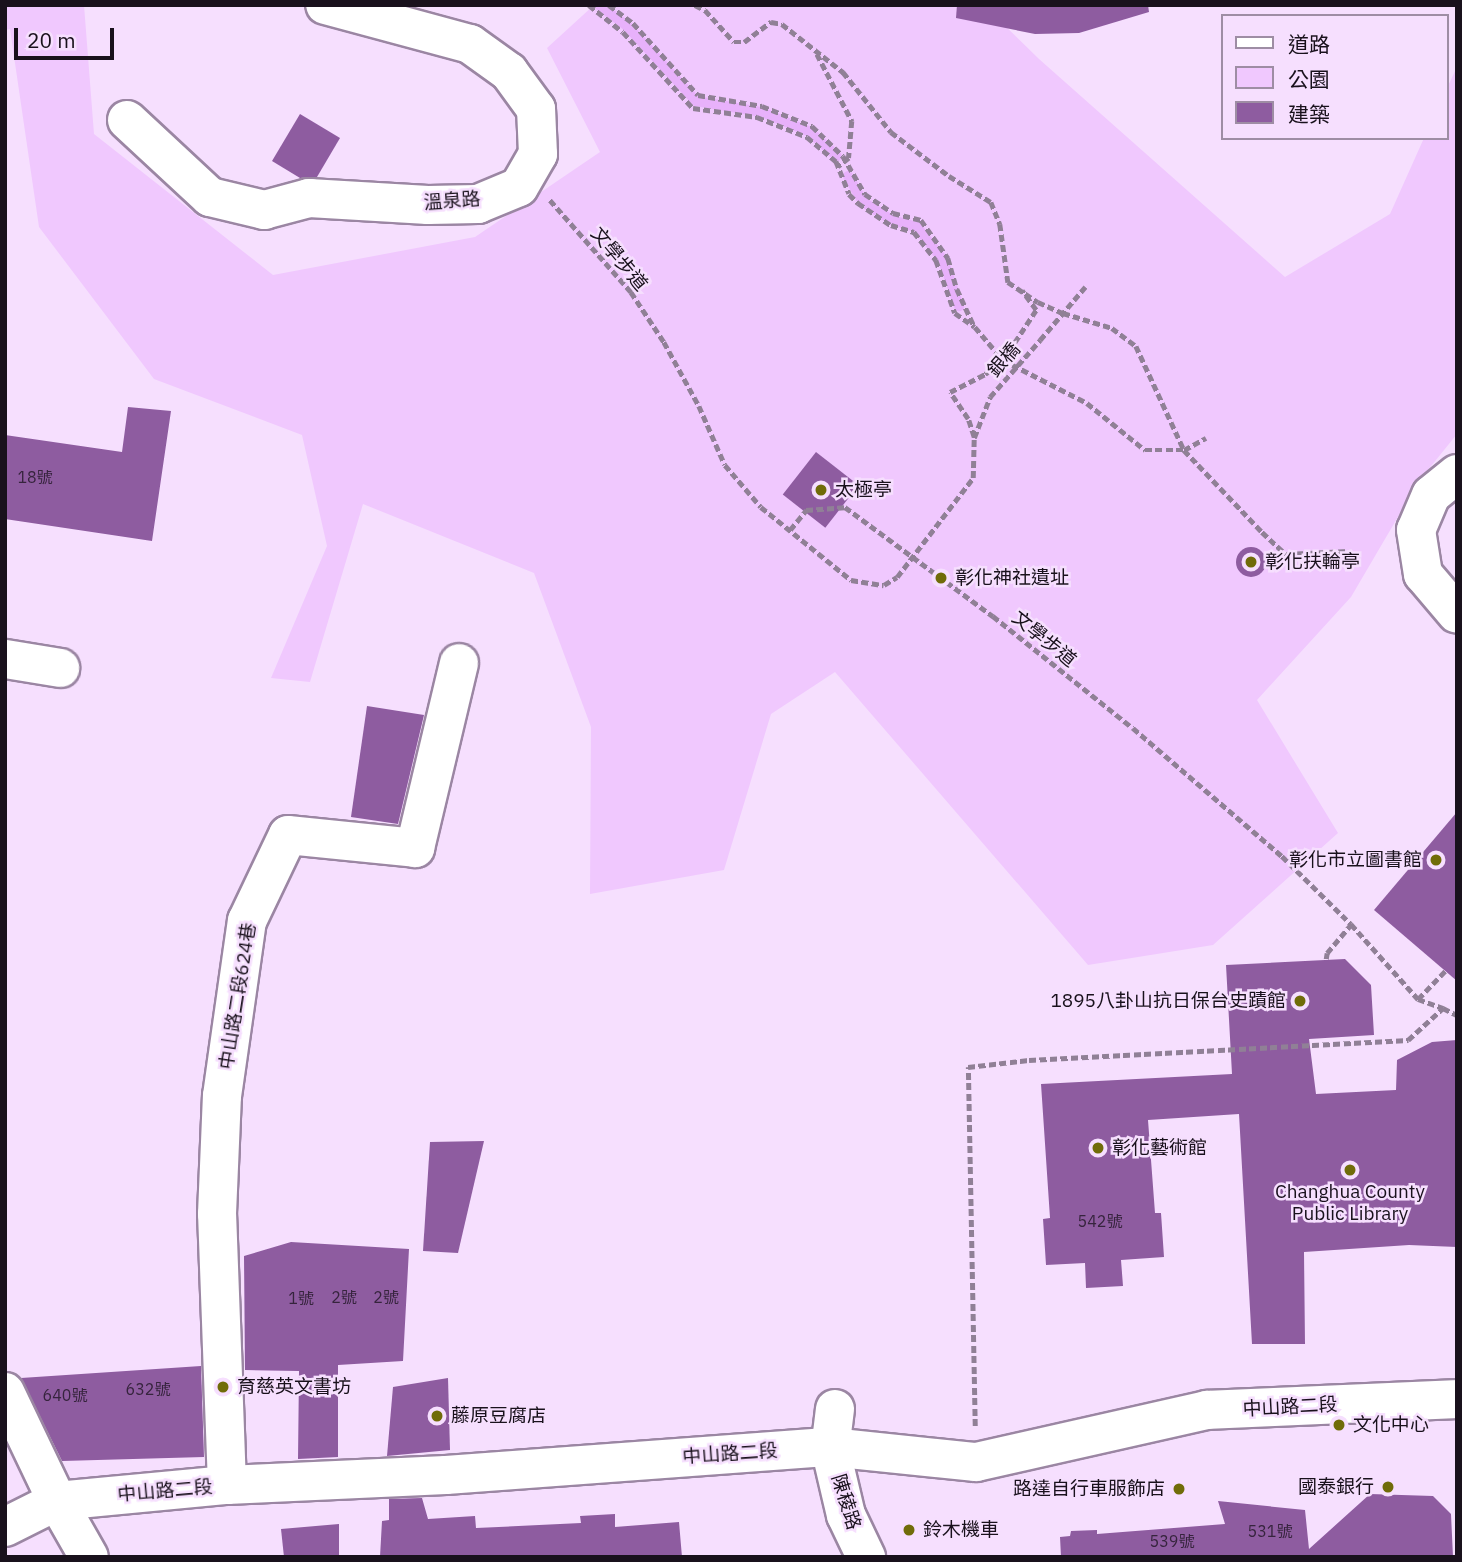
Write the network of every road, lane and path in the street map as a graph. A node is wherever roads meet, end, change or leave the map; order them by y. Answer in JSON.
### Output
{"nodes":[{"id":1,"x":325,"y":5,"type":"edge"},
{"id":2,"x":589,"y":5,"type":"edge"},
{"id":3,"x":610,"y":5,"type":"edge"},
{"id":4,"x":695,"y":5,"type":"edge"},
{"id":5,"x":1031,"y":5,"type":"edge"},
{"id":6,"x":1076,"y":5,"type":"edge"},
{"id":7,"x":815,"y":50,"type":"junction"},
{"id":8,"x":127,"y":120,"type":"dead end"},
{"id":9,"x":846,"y":162,"type":"junction"},
{"id":10,"x":838,"y":167,"type":"junction"},
{"id":11,"x":526,"y":174,"type":"junction"},
{"id":12,"x":1085,"y":287,"type":"dead end"},
{"id":13,"x":1022,"y":291,"type":"junction"},
{"id":14,"x":1063,"y":313,"type":"junction"},
{"id":15,"x":975,"y":327,"type":"junction"},
{"id":16,"x":1003,"y":360,"type":"junction"},
{"id":17,"x":974,"y":438,"type":"junction"},
{"id":18,"x":1206,"y":438,"type":"dead end"},
{"id":19,"x":1184,"y":450,"type":"junction"},
{"id":20,"x":1457,"y":474,"type":"edge"},
{"id":21,"x":790,"y":530,"type":"junction"},
{"id":22,"x":1348,"y":551,"type":"dead end"},
{"id":23,"x":912,"y":556,"type":"junction"},
{"id":24,"x":1457,"y":614,"type":"edge"},
{"id":25,"x":5,"y":659,"type":"edge"},
{"id":26,"x":459,"y":663,"type":"dead end"},
{"id":27,"x":60,"y":668,"type":"dead end"},
{"id":28,"x":1351,"y":924,"type":"junction"},
{"id":29,"x":1326,"y":960,"type":"dead end"},
{"id":30,"x":1445,"y":971,"type":"dead end"},
{"id":31,"x":1418,"y":999,"type":"junction"},
{"id":32,"x":1443,"y":1008,"type":"junction"},
{"id":33,"x":1457,"y":1015,"type":"edge"},
{"id":34,"x":5,"y":1392,"type":"edge"},
{"id":35,"x":1457,"y":1399,"type":"edge"},
{"id":36,"x":835,"y":1409,"type":"dead end"},
{"id":37,"x":830,"y":1447,"type":"junction"},
{"id":38,"x":976,"y":1462,"type":"junction"},
{"id":39,"x":227,"y":1485,"type":"junction"},
{"id":40,"x":57,"y":1501,"type":"junction"},
{"id":41,"x":5,"y":1527,"type":"edge"},
{"id":42,"x":89,"y":1557,"type":"edge"},
{"id":43,"x":866,"y":1557,"type":"edge"}],
"edges":[{"from":1,"to":11,"type":"main road"},
{"from":2,"to":10,"type":"path"},
{"from":3,"to":9,"type":"path"},
{"from":4,"to":7,"type":"path"},
{"from":5,"to":6,"type":"path"},
{"from":7,"to":9,"type":"path"},
{"from":7,"to":13,"type":"path"},
{"from":8,"to":11,"type":"main road","name":"溫泉路"},
{"from":9,"to":10,"type":"path"},
{"from":9,"to":15,"type":"path"},
{"from":10,"to":15,"type":"path"},
{"from":11,"to":21,"type":"path","name":"文學步道"},
{"from":12,"to":14,"type":"path","name":"銀橋"},
{"from":13,"to":14,"type":"path"},
{"from":13,"to":16,"type":"path"},
{"from":14,"to":17,"type":"path","name":"銀橋","bridge":true},
{"from":14,"to":19,"type":"path"},
{"from":15,"to":16,"type":"path"},
{"from":16,"to":17,"type":"path"},
{"from":16,"to":19,"type":"path"},
{"from":17,"to":23,"type":"path"},
{"from":18,"to":19,"type":"path"},
{"from":19,"to":22,"type":"path"},
{"from":20,"to":24,"type":"main road"},
{"from":21,"to":23,"type":"path"},
{"from":21,"to":23,"type":"path","name":"文學步道"},
{"from":23,"to":28,"type":"path","name":"文學步道"},
{"from":25,"to":27,"type":"main road"},
{"from":26,"to":39,"type":"main road","name":"中山路二段624巷"},
{"from":28,"to":29,"type":"path"},
{"from":28,"to":31,"type":"path","name":"文學步道"},
{"from":30,"to":31,"type":"path"},
{"from":31,"to":32,"type":"path","name":"文學步道"},
{"from":32,"to":33,"type":"path","name":"文學步道"},
{"from":32,"to":38,"type":"path"},
{"from":34,"to":40,"type":"main road"},
{"from":35,"to":38,"type":"main road","name":"中山路二段"},
{"from":36,"to":37,"type":"main road"},
{"from":37,"to":38,"type":"main road","name":"中山路二段"},
{"from":37,"to":39,"type":"main road","name":"中山路二段"},
{"from":37,"to":43,"type":"main road","name":"陳稜路"},
{"from":39,"to":40,"type":"main road","name":"中山路二段"},
{"from":40,"to":41,"type":"main road","name":"中山路二段"},
{"from":40,"to":42,"type":"main road"}]}
